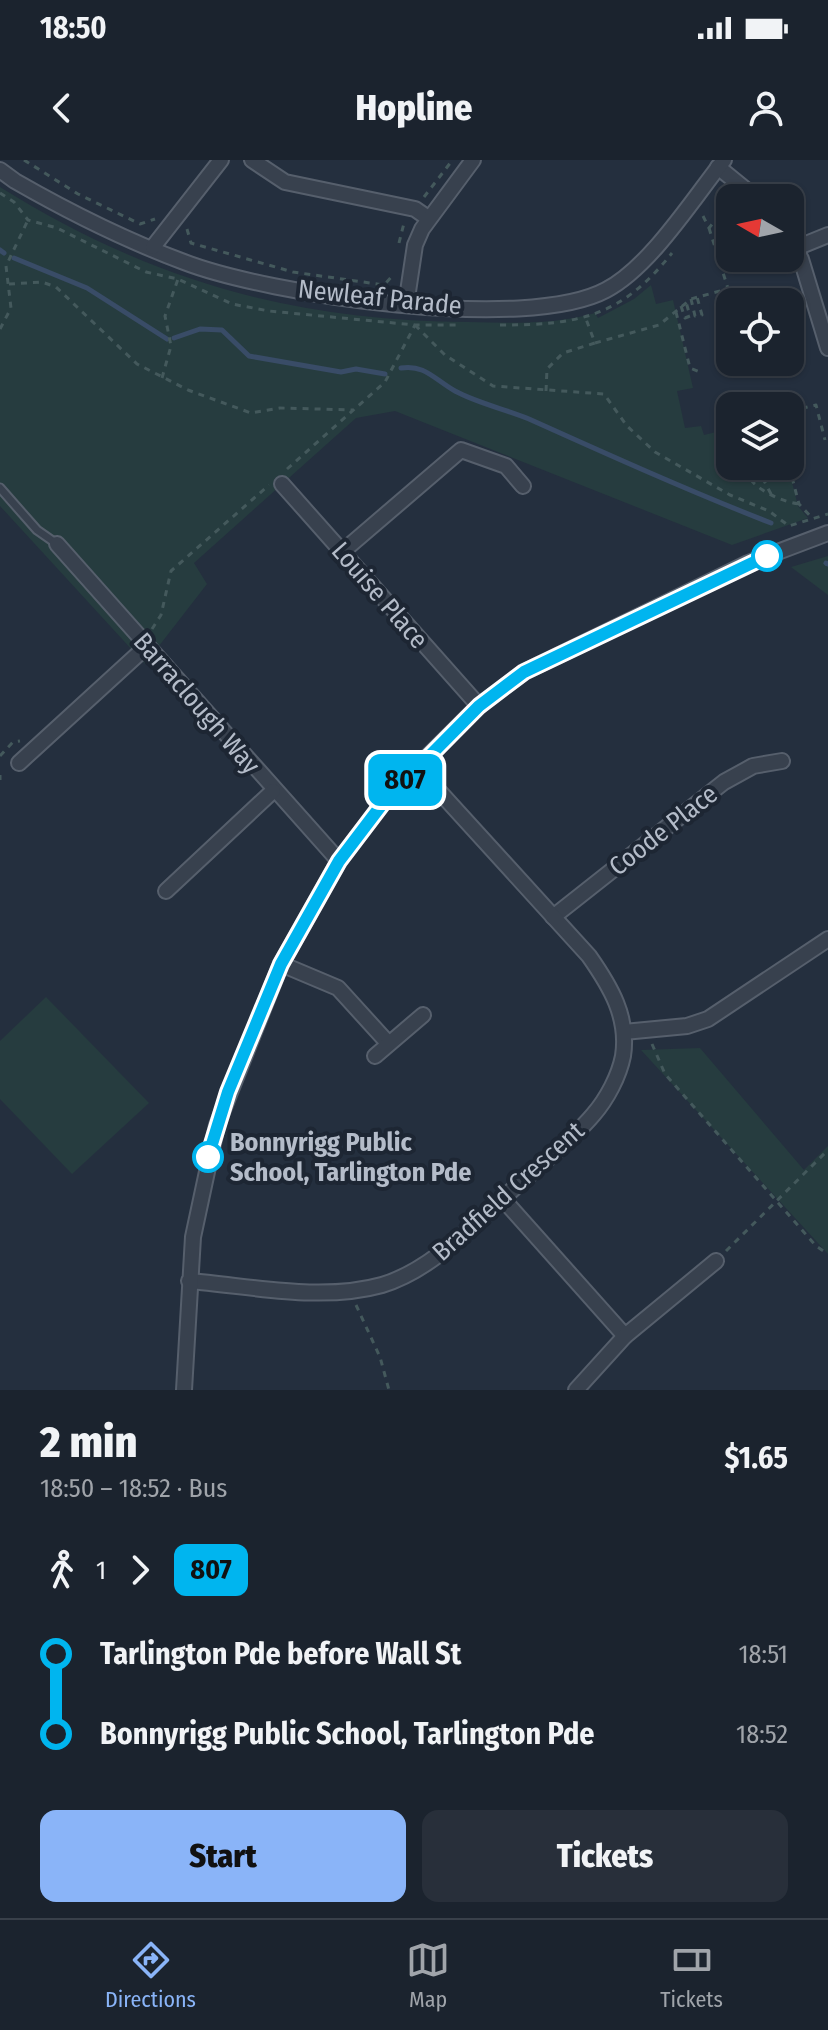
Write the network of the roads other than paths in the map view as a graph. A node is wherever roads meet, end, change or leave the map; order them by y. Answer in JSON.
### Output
{"nodes":[{"id":1,"x":252,"y":160,"type":"edge"},
{"id":2,"x":473,"y":160,"type":"edge"},
{"id":3,"x":215,"y":162,"type":"edge"},
{"id":4,"x":721,"y":164,"type":"edge"},
{"id":5,"x":0,"y":170,"type":"edge"},
{"id":6,"x":742,"y":184,"type":"edge"},
{"id":7,"x":428,"y":218,"type":"junction"},
{"id":8,"x":828,"y":235,"type":"edge"},
{"id":9,"x":804,"y":240,"type":"edge"},
{"id":10,"x":153,"y":247,"type":"junction"},
{"id":11,"x":803,"y":272,"type":"edge"},
{"id":12,"x":406,"y":305,"type":"junction"},
{"id":13,"x":828,"y":348,"type":"edge"},
{"id":14,"x":282,"y":484,"type":"dead end"},
{"id":15,"x":523,"y":486,"type":"dead end"},
{"id":16,"x":0,"y":488,"type":"edge"},
{"id":17,"x":828,"y":533,"type":"edge"},
{"id":18,"x":57,"y":544,"type":"joint"},
{"id":19,"x":342,"y":552,"type":"junction"},
{"id":20,"x":147,"y":646,"type":"junction"},
{"id":21,"x":479,"y":706,"type":"junction"},
{"id":22,"x":782,"y":761,"type":"dead end"},
{"id":23,"x":19,"y":763,"type":"dead end"},
{"id":24,"x":417,"y":767,"type":"junction"},
{"id":25,"x":273,"y":791,"type":"junction"},
{"id":26,"x":339,"y":861,"type":"junction"},
{"id":27,"x":166,"y":891,"type":"dead end"},
{"id":28,"x":553,"y":917,"type":"junction"},
{"id":29,"x":828,"y":939,"type":"edge"},
{"id":30,"x":281,"y":964,"type":"junction"},
{"id":31,"x":423,"y":1015,"type":"dead end"},
{"id":32,"x":624,"y":1032,"type":"junction"},
{"id":33,"x":388,"y":1043,"type":"junction"},
{"id":34,"x":375,"y":1056,"type":"dead end"},
{"id":35,"x":502,"y":1198,"type":"junction"},
{"id":36,"x":716,"y":1261,"type":"road end"},
{"id":37,"x":189,"y":1281,"type":"junction"},
{"id":38,"x":625,"y":1336,"type":"junction"},
{"id":39,"x":184,"y":1390,"type":"edge"},
{"id":40,"x":576,"y":1390,"type":"edge"}],
"edges":[{"from":1,"to":7,"type":"street"},
{"from":2,"to":7,"type":"street"},
{"from":3,"to":10,"type":"street"},
{"from":4,"to":6,"type":"street"},
{"from":4,"to":12,"type":"street","name":"Newleaf Parade"},
{"from":5,"to":10,"type":"street","name":"Newleaf Parade"},
{"from":7,"to":12,"type":"street"},
{"from":8,"to":9,"type":"street"},
{"from":10,"to":12,"type":"street","name":"Newleaf Parade"},
{"from":11,"to":13,"type":"street"},
{"from":14,"to":19,"type":"street","name":"Louise Place"},
{"from":15,"to":19,"type":"street"},
{"from":16,"to":18,"type":"lane"},
{"from":17,"to":21,"type":"street"},
{"from":18,"to":20,"type":"street","name":"Barraclough Way"},
{"from":19,"to":21,"type":"street","name":"Louise Place"},
{"from":20,"to":23,"type":"street"},
{"from":20,"to":25,"type":"street","name":"Barraclough Way"},
{"from":21,"to":24,"type":"street"},
{"from":22,"to":28,"type":"street","name":"Coode Place"},
{"from":24,"to":26,"type":"street"},
{"from":24,"to":28,"type":"street","name":"Bradfield Crescent"},
{"from":25,"to":26,"type":"street","name":"Barraclough Way"},
{"from":25,"to":27,"type":"street"},
{"from":26,"to":30,"type":"street"},
{"from":28,"to":32,"type":"street","name":"Bradfield Crescent"},
{"from":29,"to":32,"type":"street"},
{"from":30,"to":33,"type":"street"},
{"from":30,"to":37,"type":"street"},
{"from":31,"to":33,"type":"street"},
{"from":32,"to":35,"type":"street","name":"Bradfield Crescent"},
{"from":33,"to":34,"type":"street"},
{"from":35,"to":37,"type":"street","name":"Bradfield Crescent"},
{"from":35,"to":38,"type":"street"},
{"from":36,"to":38,"type":"street"},
{"from":37,"to":39,"type":"street"},
{"from":38,"to":40,"type":"street"}]}
